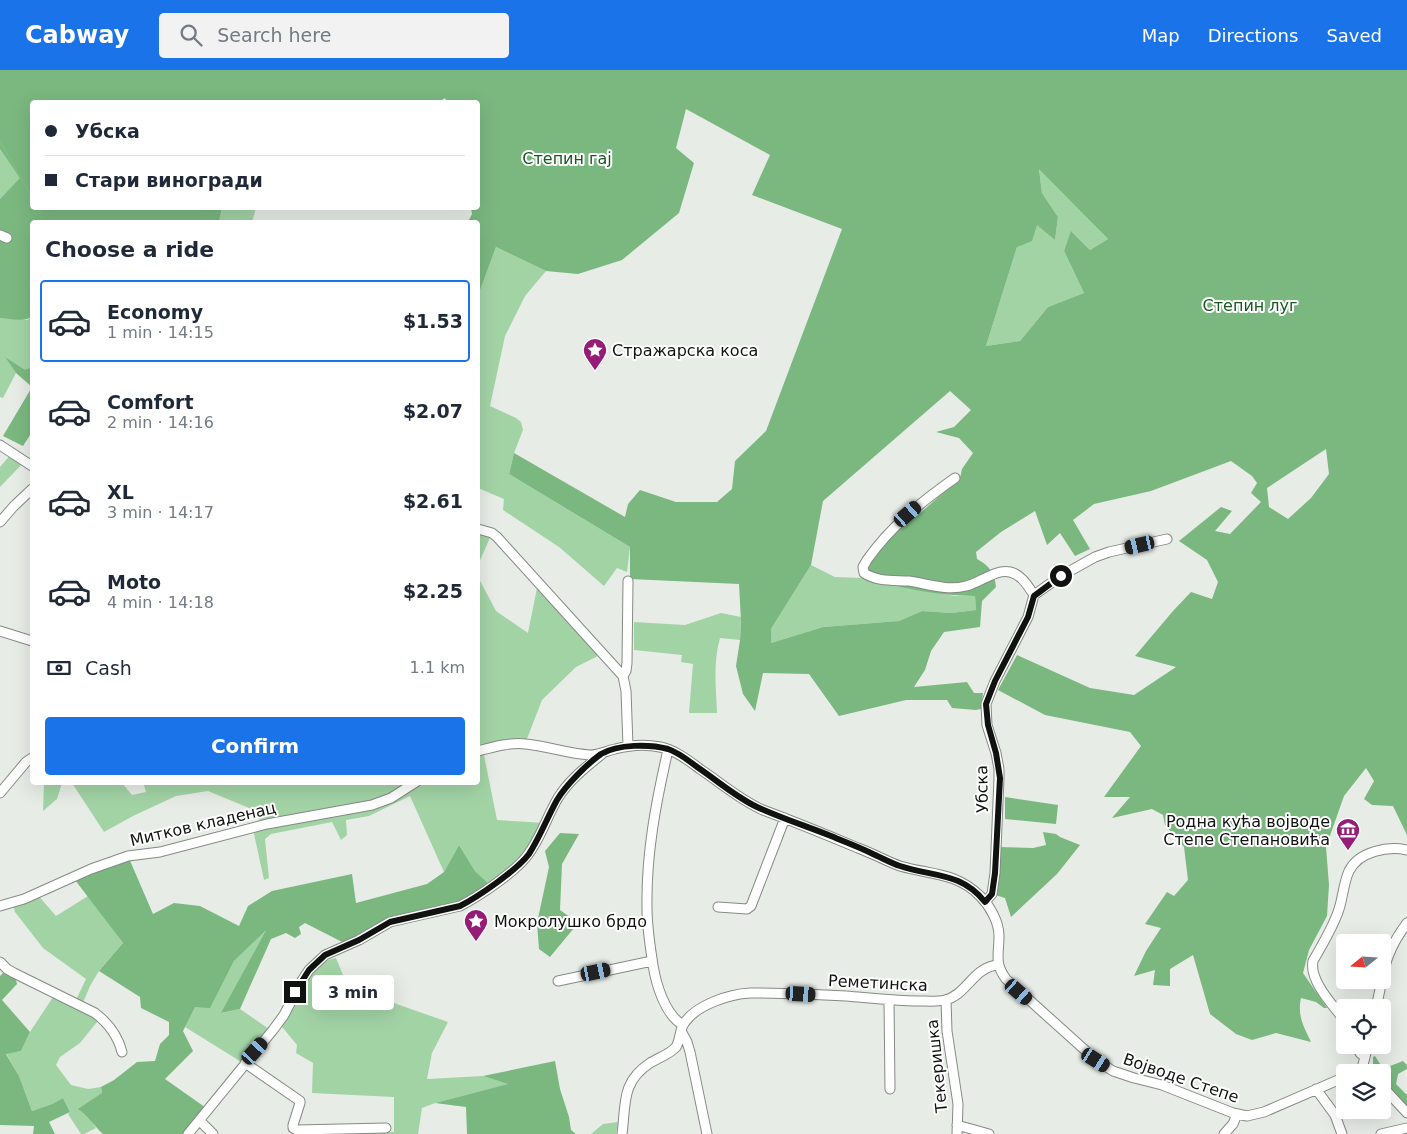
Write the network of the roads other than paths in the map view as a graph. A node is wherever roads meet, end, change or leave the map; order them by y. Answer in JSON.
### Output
{"nodes":[{"id":1,"x":0,"y":445,"type":"edge"},
{"id":2,"x":30,"y":465,"type":"edge"},
{"id":3,"x":955,"y":478,"type":"dead end"},
{"id":4,"x":30,"y":491,"type":"edge"},
{"id":5,"x":0,"y":522,"type":"edge"},
{"id":6,"x":480,"y":530,"type":"edge"},
{"id":7,"x":1166,"y":539,"type":"dead end"},
{"id":8,"x":628,"y":581,"type":"dead end"},
{"id":9,"x":1034,"y":596,"type":"junction"},
{"id":10,"x":0,"y":631,"type":"edge"},
{"id":11,"x":30,"y":640,"type":"edge"},
{"id":12,"x":623,"y":676,"type":"junction"},
{"id":13,"x":628,"y":746,"type":"junction"},
{"id":14,"x":668,"y":750,"type":"junction"},
{"id":15,"x":480,"y":751,"type":"edge"},
{"id":16,"x":604,"y":753,"type":"junction"},
{"id":17,"x":30,"y":759,"type":"edge"},
{"id":18,"x":411,"y":785,"type":"edge"},
{"id":19,"x":0,"y":793,"type":"edge"},
{"id":20,"x":785,"y":818,"type":"junction"},
{"id":21,"x":1407,"y":850,"type":"edge"},
{"id":22,"x":985,"y":902,"type":"junction"},
{"id":23,"x":0,"y":906,"type":"edge"},
{"id":24,"x":718,"y":907,"type":"dead end"},
{"id":25,"x":1407,"y":923,"type":"edge"},
{"id":26,"x":1391,"y":947,"type":"edge"},
{"id":27,"x":652,"y":961,"type":"junction"},
{"id":28,"x":0,"y":962,"type":"edge"},
{"id":29,"x":998,"y":964,"type":"junction"},
{"id":30,"x":558,"y":980,"type":"dead end"},
{"id":31,"x":889,"y":1000,"type":"junction"},
{"id":32,"x":946,"y":1000,"type":"junction"},
{"id":33,"x":1336,"y":1008,"type":"edge"},
{"id":34,"x":682,"y":1028,"type":"junction"},
{"id":35,"x":122,"y":1052,"type":"dead end"},
{"id":36,"x":1362,"y":1054,"type":"edge"},
{"id":37,"x":1366,"y":1054,"type":"edge"},
{"id":38,"x":1366,"y":1057,"type":"junction"},
{"id":39,"x":245,"y":1063,"type":"junction"},
{"id":40,"x":1364,"y":1064,"type":"edge"},
{"id":41,"x":1336,"y":1081,"type":"edge"},
{"id":42,"x":890,"y":1089,"type":"dead end"},
{"id":43,"x":1316,"y":1089,"type":"junction"},
{"id":44,"x":1391,"y":1096,"type":"edge"},
{"id":45,"x":1407,"y":1113,"type":"edge"},
{"id":46,"x":1237,"y":1114,"type":"junction"},
{"id":47,"x":200,"y":1121,"type":"junction"},
{"id":48,"x":386,"y":1128,"type":"dead end"},
{"id":49,"x":1407,"y":1128,"type":"edge"},
{"id":50,"x":957,"y":1129,"type":"edge"},
{"id":51,"x":188,"y":1134,"type":"edge"},
{"id":52,"x":213,"y":1134,"type":"edge"},
{"id":53,"x":622,"y":1134,"type":"edge"},
{"id":54,"x":707,"y":1134,"type":"edge"},
{"id":55,"x":989,"y":1134,"type":"edge"},
{"id":56,"x":1224,"y":1134,"type":"edge"},
{"id":57,"x":1342,"y":1134,"type":"edge"},
{"id":58,"x":1381,"y":1134,"type":"edge"}],
"edges":[{"from":1,"to":2,"type":"street"},
{"from":3,"to":9,"type":"street"},
{"from":4,"to":5,"type":"street"},
{"from":6,"to":12,"type":"street"},
{"from":7,"to":9,"type":"street"},
{"from":8,"to":12,"type":"street"},
{"from":9,"to":22,"type":"street","name":"Убска"},
{"from":10,"to":11,"type":"street"},
{"from":12,"to":13,"type":"street"},
{"from":13,"to":14,"type":"street"},
{"from":13,"to":16,"type":"street"},
{"from":14,"to":20,"type":"street"},
{"from":14,"to":27,"type":"street"},
{"from":15,"to":16,"type":"street"},
{"from":16,"to":39,"type":"street"},
{"from":17,"to":19,"type":"street"},
{"from":18,"to":23,"type":"street","name":"Митков кладенац"},
{"from":20,"to":22,"type":"street"},
{"from":20,"to":24,"type":"street"},
{"from":21,"to":33,"type":"street"},
{"from":22,"to":29,"type":"street"},
{"from":25,"to":26,"type":"street"},
{"from":27,"to":30,"type":"street"},
{"from":27,"to":34,"type":"street"},
{"from":28,"to":35,"type":"street"},
{"from":29,"to":32,"type":"street","name":"Текеришка"},
{"from":29,"to":46,"type":"street","name":"Војводе Степе"},
{"from":31,"to":32,"type":"street","name":"Реметинска"},
{"from":31,"to":34,"type":"street","name":"Реметинска"},
{"from":31,"to":42,"type":"street"},
{"from":32,"to":50,"type":"street","name":"Текеришка"},
{"from":34,"to":53,"type":"street","name":"Реметинска"},
{"from":34,"to":54,"type":"street"},
{"from":36,"to":38,"type":"street"},
{"from":37,"to":38,"type":"street"},
{"from":38,"to":40,"type":"street"},
{"from":39,"to":47,"type":"street"},
{"from":39,"to":48,"type":"street"},
{"from":41,"to":43,"type":"street","name":"Војводе Степе"},
{"from":43,"to":46,"type":"street","name":"Војводе Степе"},
{"from":43,"to":57,"type":"street"},
{"from":44,"to":45,"type":"street"},
{"from":46,"to":56,"type":"street"},
{"from":47,"to":51,"type":"street"},
{"from":47,"to":52,"type":"street"},
{"from":49,"to":58,"type":"street"},
{"from":50,"to":55,"type":"street"}]}
